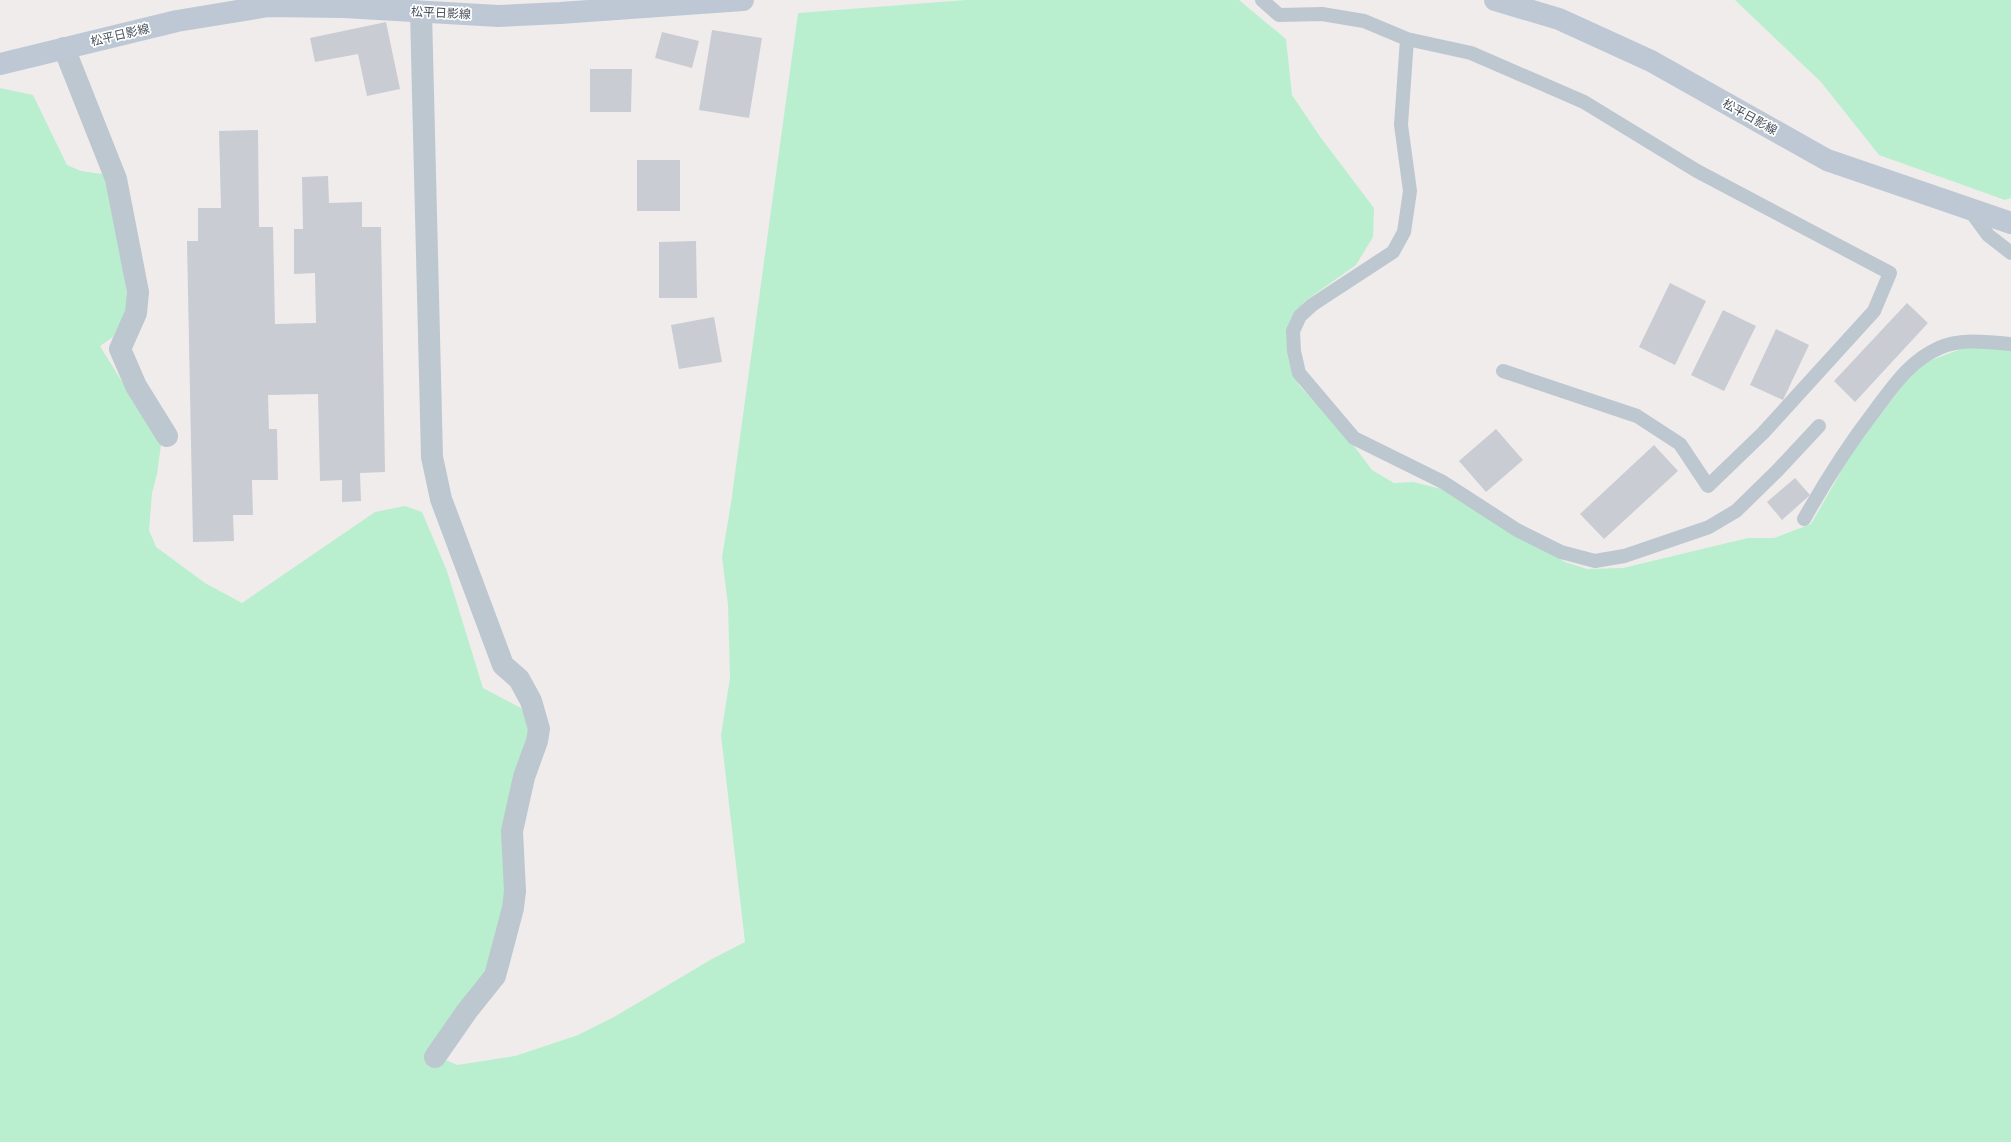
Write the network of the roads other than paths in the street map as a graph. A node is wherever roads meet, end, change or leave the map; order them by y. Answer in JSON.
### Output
{"nodes":[{"id":1,"x":744,"y":0,"type":"edge"},
{"id":2,"x":1262,"y":0,"type":"edge"},
{"id":3,"x":1495,"y":0,"type":"edge"},
{"id":4,"x":421,"y":12,"type":"junction"},
{"id":5,"x":1407,"y":39,"type":"junction"},
{"id":6,"x":64,"y":48,"type":"junction"},
{"id":7,"x":0,"y":64,"type":"edge"},
{"id":8,"x":1968,"y":209,"type":"junction"},
{"id":9,"x":2011,"y":223,"type":"edge"},
{"id":10,"x":2011,"y":253,"type":"edge"},
{"id":11,"x":2011,"y":344,"type":"edge"},
{"id":12,"x":1502,"y":371,"type":"dead end"},
{"id":13,"x":1819,"y":426,"type":"dead end"},
{"id":14,"x":167,"y":436,"type":"dead end"},
{"id":15,"x":1804,"y":519,"type":"dead end"},
{"id":16,"x":435,"y":1057,"type":"dead end"}],
"edges":[{"from":1,"to":4,"type":"street","name":"松平日影線"},
{"from":2,"to":5,"type":"lane"},
{"from":3,"to":8,"type":"street","name":"松平日影線"},
{"from":4,"to":6,"type":"street","name":"松平日影線"},
{"from":4,"to":16,"type":"street"},
{"from":5,"to":12,"type":"lane"},
{"from":5,"to":13,"type":"lane"},
{"from":6,"to":7,"type":"street","name":"松平日影線"},
{"from":6,"to":14,"type":"street"},
{"from":8,"to":9,"type":"street","name":"松平日影線"},
{"from":8,"to":10,"type":"lane"},
{"from":11,"to":15,"type":"lane"}]}
